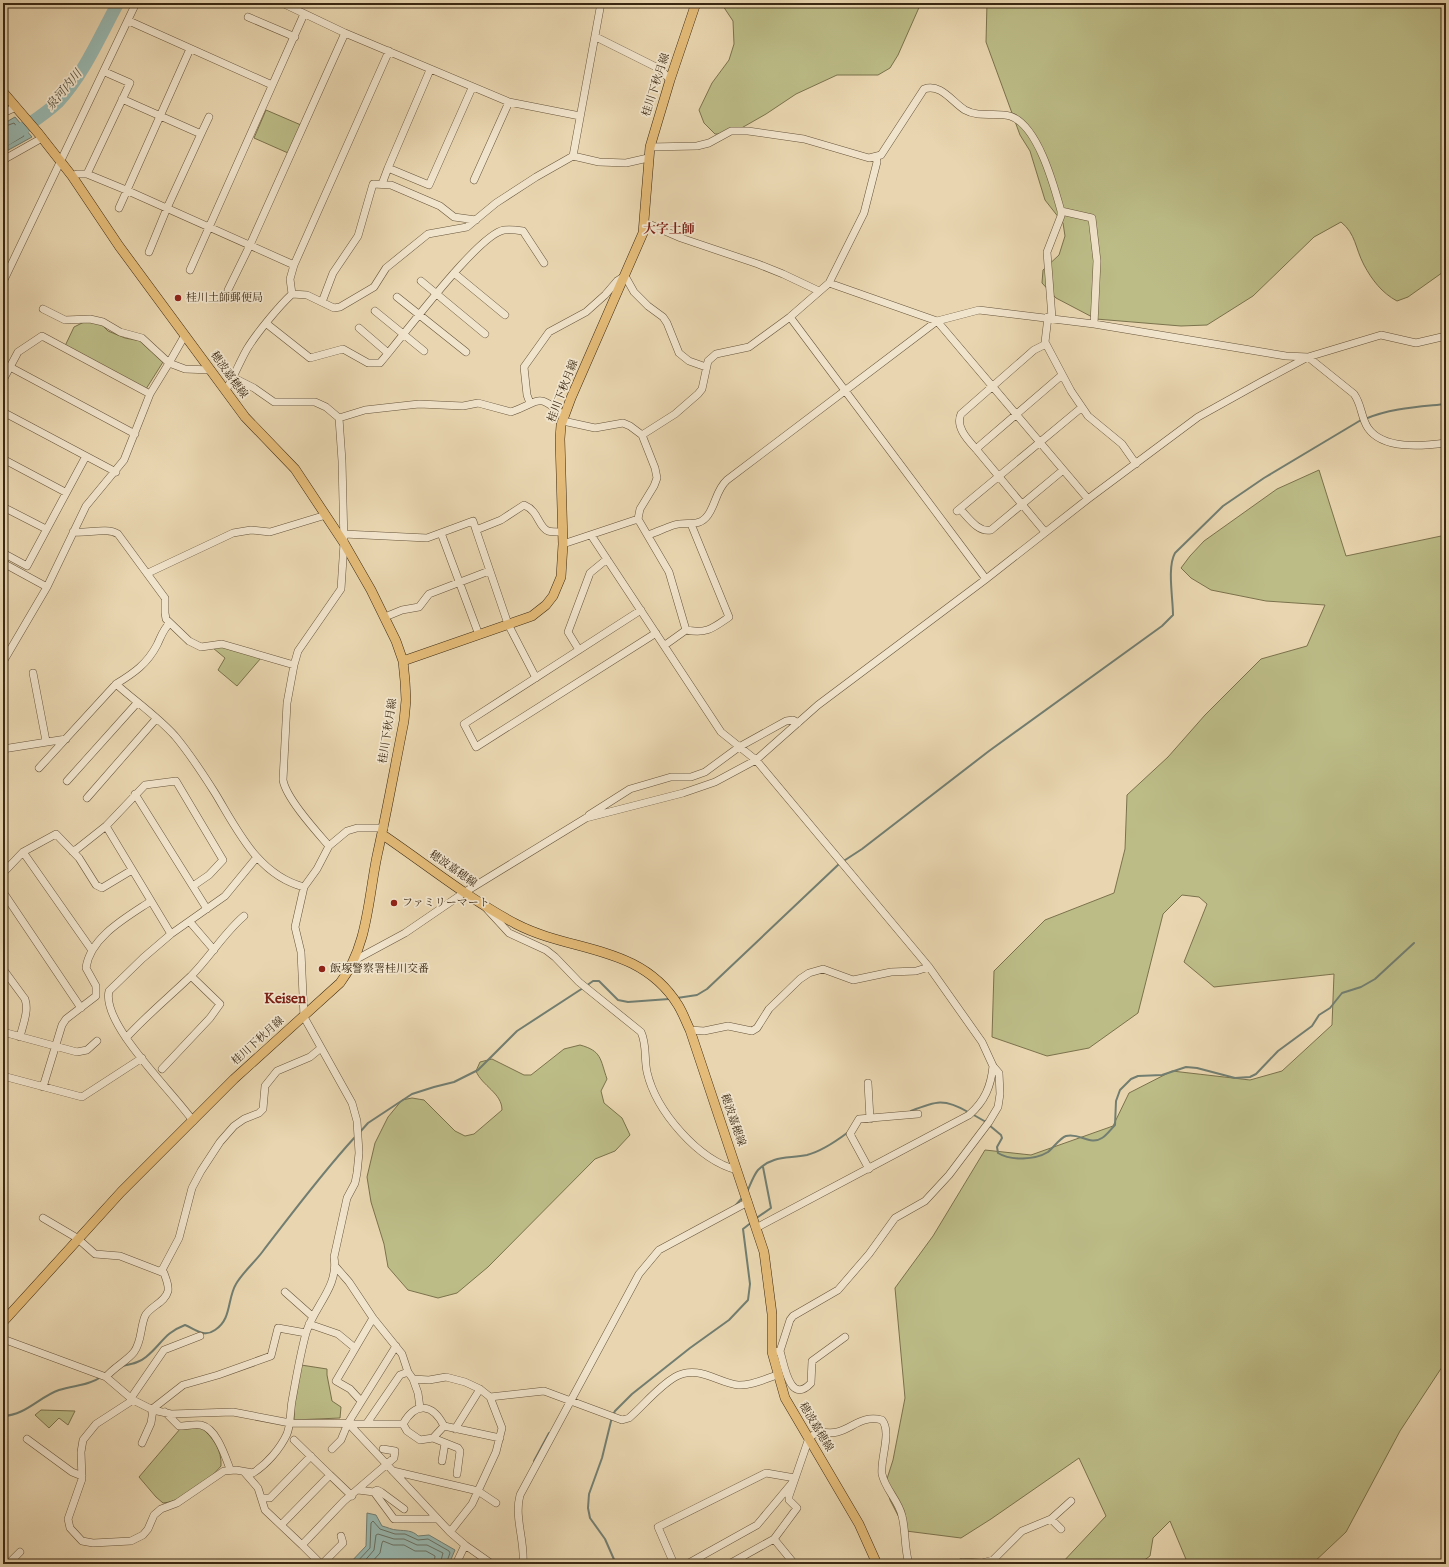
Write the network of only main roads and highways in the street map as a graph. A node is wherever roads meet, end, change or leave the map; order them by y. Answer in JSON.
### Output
{"nodes":[{"id":1,"x":692,"y":4,"type":"edge"},
{"id":2,"x":3,"y":92,"type":"edge"},
{"id":3,"x":403,"y":661,"type":"junction"},
{"id":4,"x":383,"y":831,"type":"junction"},
{"id":5,"x":3,"y":1322,"type":"edge"},
{"id":6,"x":877,"y":1564,"type":"edge"}],
"edges":[{"from":1,"to":3,"type":"main road","name":"桂川下秋月線"},
{"from":2,"to":3,"type":"main road","name":"穂波嘉穂線"},
{"from":3,"to":4,"type":"main road","name":"桂川下秋月線"},
{"from":4,"to":5,"type":"main road","name":"桂川下秋月線"},
{"from":4,"to":6,"type":"main road","name":"穂波嘉穂線"}]}
